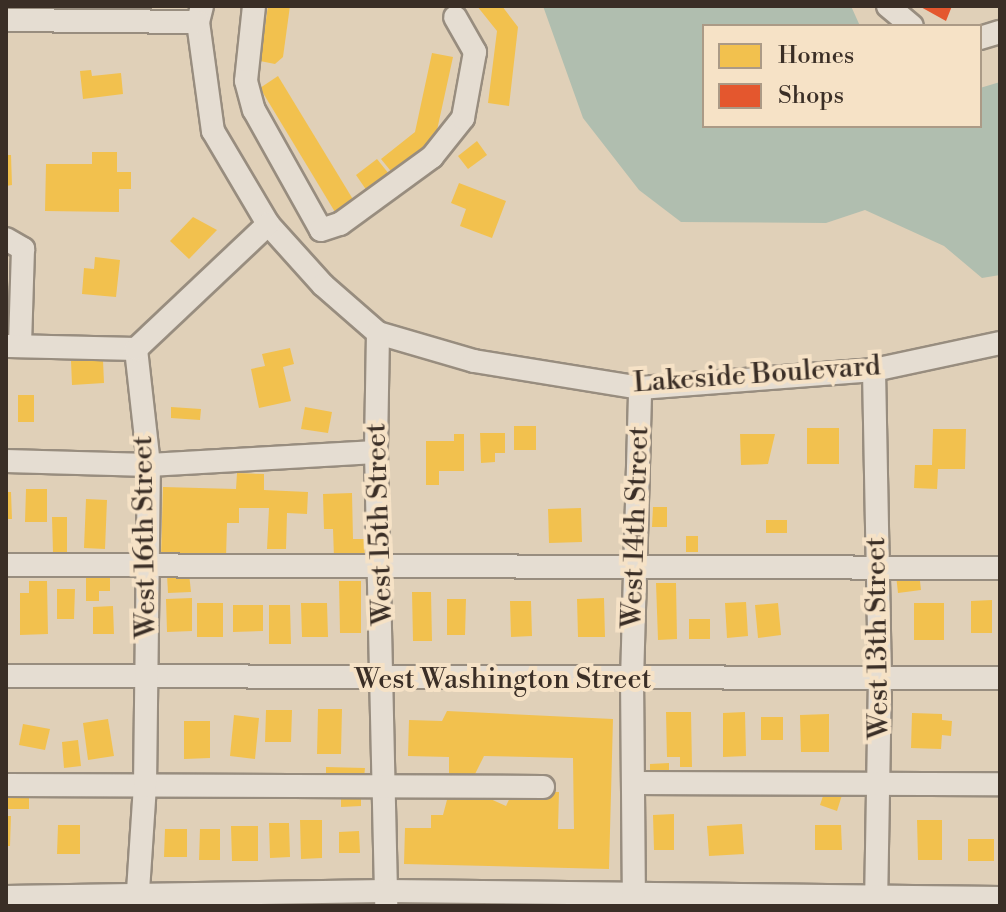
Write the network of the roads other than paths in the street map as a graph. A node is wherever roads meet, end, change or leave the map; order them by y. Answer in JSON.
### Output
{"nodes":[{"id":1,"x":254,"y":6,"type":"edge"},
{"id":2,"x":888,"y":6,"type":"edge"},
{"id":3,"x":200,"y":14,"type":"edge"},
{"id":4,"x":455,"y":17,"type":"dead end"},
{"id":5,"x":6,"y":20,"type":"edge"},
{"id":6,"x":910,"y":24,"type":"edge"},
{"id":7,"x":246,"y":81,"type":"junction"},
{"id":8,"x":207,"y":83,"type":"junction"},
{"id":9,"x":268,"y":224,"type":"junction"},
{"id":10,"x":6,"y":239,"type":"edge"},
{"id":11,"x":378,"y":333,"type":"junction"},
{"id":12,"x":1000,"y":343,"type":"edge"},
{"id":13,"x":13,"y":346,"type":"edge"},
{"id":14,"x":136,"y":349,"type":"junction"},
{"id":15,"x":874,"y":370,"type":"junction"},
{"id":16,"x":640,"y":388,"type":"junction"},
{"id":17,"x":376,"y":452,"type":"junction"},
{"id":18,"x":6,"y":461,"type":"edge"},
{"id":19,"x":149,"y":465,"type":"junction"},
{"id":20,"x":380,"y":564,"type":"junction"},
{"id":21,"x":6,"y":565,"type":"edge"},
{"id":22,"x":635,"y":567,"type":"junction"},
{"id":23,"x":147,"y":568,"type":"junction"},
{"id":24,"x":878,"y":568,"type":"junction"},
{"id":25,"x":1000,"y":568,"type":"edge"},
{"id":26,"x":146,"y":675,"type":"junction"},
{"id":27,"x":6,"y":676,"type":"edge"},
{"id":28,"x":880,"y":677,"type":"junction"},
{"id":29,"x":1000,"y":678,"type":"edge"},
{"id":30,"x":385,"y":680,"type":"junction"},
{"id":31,"x":632,"y":681,"type":"junction"},
{"id":32,"x":633,"y":783,"type":"junction"},
{"id":33,"x":880,"y":783,"type":"junction"},
{"id":34,"x":1000,"y":784,"type":"edge"},
{"id":35,"x":6,"y":785,"type":"edge"},
{"id":36,"x":145,"y":786,"type":"junction"},
{"id":37,"x":385,"y":787,"type":"junction"},
{"id":38,"x":543,"y":787,"type":"dead end"},
{"id":39,"x":6,"y":897,"type":"edge"},
{"id":40,"x":386,"y":898,"type":"edge"},
{"id":41,"x":1000,"y":898,"type":"edge"},
{"id":42,"x":560,"y":900,"type":"edge"},
{"id":43,"x":634,"y":900,"type":"edge"},
{"id":44,"x":876,"y":900,"type":"edge"},
{"id":45,"x":136,"y":901,"type":"edge"}],
"edges":[{"from":1,"to":7,"type":"street"},
{"from":2,"to":6,"type":"street"},
{"from":3,"to":5,"type":"street"},
{"from":3,"to":8,"type":"street","name":"Lakeside Boulevard"},
{"from":4,"to":7,"type":"street"},
{"from":7,"to":8,"type":"street"},
{"from":8,"to":9,"type":"street","name":"Lakeside Boulevard"},
{"from":9,"to":11,"type":"street","name":"Lakeside Boulevard"},
{"from":9,"to":14,"type":"street"},
{"from":10,"to":13,"type":"street"},
{"from":11,"to":16,"type":"street","name":"Lakeside Boulevard"},
{"from":11,"to":17,"type":"street","name":"West 15th Street"},
{"from":12,"to":15,"type":"street","name":"Lakeside Boulevard"},
{"from":13,"to":14,"type":"street"},
{"from":14,"to":19,"type":"street","name":"West 16th Street"},
{"from":15,"to":16,"type":"street","name":"Lakeside Boulevard"},
{"from":15,"to":24,"type":"street","name":"West 13th Street"},
{"from":16,"to":22,"type":"street","name":"West 14th Street"},
{"from":17,"to":19,"type":"street"},
{"from":17,"to":20,"type":"street","name":"West 15th Street"},
{"from":18,"to":19,"type":"street"},
{"from":19,"to":23,"type":"street","name":"West 16th Street"},
{"from":20,"to":22,"type":"street"},
{"from":20,"to":23,"type":"street"},
{"from":20,"to":30,"type":"street","name":"West 15th Street"},
{"from":21,"to":23,"type":"street"},
{"from":22,"to":24,"type":"street"},
{"from":22,"to":31,"type":"street","name":"West 14th Street"},
{"from":23,"to":26,"type":"street","name":"West 16th Street"},
{"from":24,"to":25,"type":"street"},
{"from":24,"to":28,"type":"street","name":"West 13th Street"},
{"from":26,"to":27,"type":"street","name":"West Washington Street"},
{"from":26,"to":30,"type":"street","name":"West Washington Street"},
{"from":26,"to":36,"type":"street","name":"West 16th Street"},
{"from":28,"to":29,"type":"street","name":"West Washington Street"},
{"from":28,"to":31,"type":"street","name":"West Washington Street"},
{"from":28,"to":33,"type":"street","name":"West 13th Street"},
{"from":30,"to":31,"type":"street","name":"West Washington Street"},
{"from":30,"to":37,"type":"street","name":"West 15th Street"},
{"from":31,"to":32,"type":"street","name":"West 14th Street"},
{"from":32,"to":33,"type":"street"},
{"from":32,"to":43,"type":"street","name":"West 14th Street"},
{"from":33,"to":34,"type":"street"},
{"from":33,"to":44,"type":"street","name":"West 13th Street"},
{"from":35,"to":36,"type":"street"},
{"from":36,"to":37,"type":"street"},
{"from":36,"to":45,"type":"street","name":"West 16th Street"},
{"from":37,"to":38,"type":"street"},
{"from":37,"to":40,"type":"street","name":"West 15th Street"},
{"from":39,"to":45,"type":"street"},
{"from":40,"to":42,"type":"street"},
{"from":40,"to":45,"type":"street"},
{"from":41,"to":44,"type":"street"},
{"from":42,"to":43,"type":"street"},
{"from":43,"to":44,"type":"street"}]}
